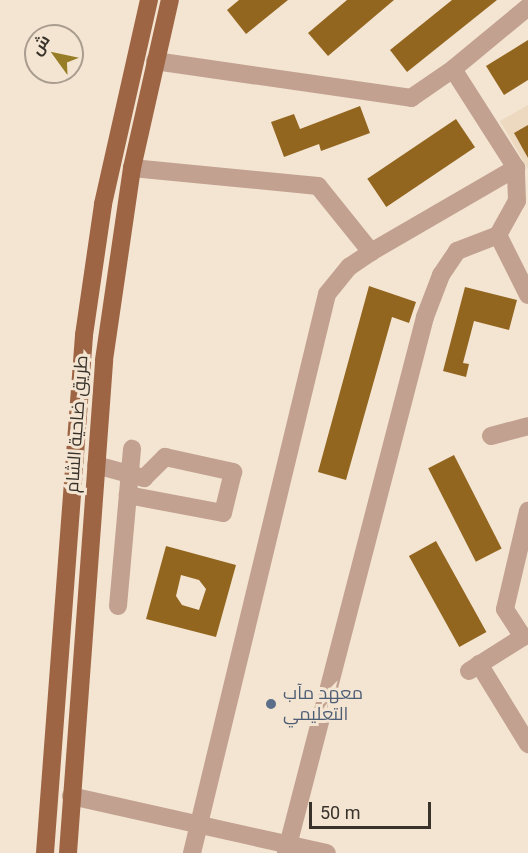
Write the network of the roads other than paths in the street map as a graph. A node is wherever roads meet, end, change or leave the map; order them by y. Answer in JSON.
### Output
{"nodes":[{"id":1,"x":149,"y":0,"type":"edge"},
{"id":2,"x":170,"y":0,"type":"edge"},
{"id":3,"x":528,"y":7,"type":"edge"},
{"id":4,"x":154,"y":61,"type":"junction"},
{"id":5,"x":453,"y":69,"type":"junction"},
{"id":6,"x":132,"y":168,"type":"junction"},
{"id":7,"x":516,"y":168,"type":"junction"},
{"id":8,"x":498,"y":235,"type":"junction"},
{"id":9,"x":371,"y":252,"type":"junction"},
{"id":10,"x":528,"y":295,"type":"edge"},
{"id":11,"x":528,"y":426,"type":"edge"},
{"id":12,"x":491,"y":436,"type":"dead end"},
{"id":13,"x":132,"y":449,"type":"dead end"},
{"id":14,"x":96,"y":465,"type":"junction"},
{"id":15,"x":129,"y":475,"type":"junction"},
{"id":16,"x":128,"y":495,"type":"junction"},
{"id":17,"x":528,"y":511,"type":"edge"},
{"id":18,"x":118,"y":606,"type":"dead end"},
{"id":19,"x":528,"y":744,"type":"edge"},
{"id":20,"x":72,"y":796,"type":"junction"},
{"id":21,"x":199,"y":823,"type":"junction"},
{"id":22,"x":287,"y":848,"type":"edge"},
{"id":23,"x":45,"y":853,"type":"edge"},
{"id":24,"x":68,"y":853,"type":"edge"},
{"id":25,"x":192,"y":853,"type":"edge"},
{"id":26,"x":327,"y":853,"type":"edge"}],
"edges":[{"from":1,"to":23,"type":"main road","name":"طريق ضاحية الشام"},
{"from":2,"to":4,"type":"main road","name":"طريق ضاحية الشام"},
{"from":3,"to":5,"type":"street"},
{"from":4,"to":5,"type":"street"},
{"from":4,"to":6,"type":"main road","name":"طريق ضاحية الشام"},
{"from":5,"to":7,"type":"street"},
{"from":6,"to":9,"type":"street"},
{"from":6,"to":14,"type":"main road","name":"طريق ضاحية الشام"},
{"from":7,"to":8,"type":"street"},
{"from":7,"to":9,"type":"street"},
{"from":8,"to":10,"type":"street"},
{"from":8,"to":22,"type":"street"},
{"from":9,"to":21,"type":"street"},
{"from":11,"to":12,"type":"street"},
{"from":13,"to":15,"type":"street"},
{"from":14,"to":15,"type":"street"},
{"from":14,"to":20,"type":"main road","name":"طريق ضاحية الشام"},
{"from":15,"to":16,"type":"street"},
{"from":15,"to":16,"type":"street"},
{"from":16,"to":18,"type":"street"},
{"from":17,"to":19,"type":"street"},
{"from":20,"to":21,"type":"street"},
{"from":20,"to":24,"type":"main road","name":"طريق ضاحية الشام"},
{"from":21,"to":22,"type":"street"},
{"from":21,"to":25,"type":"street"},
{"from":22,"to":26,"type":"street"}]}
